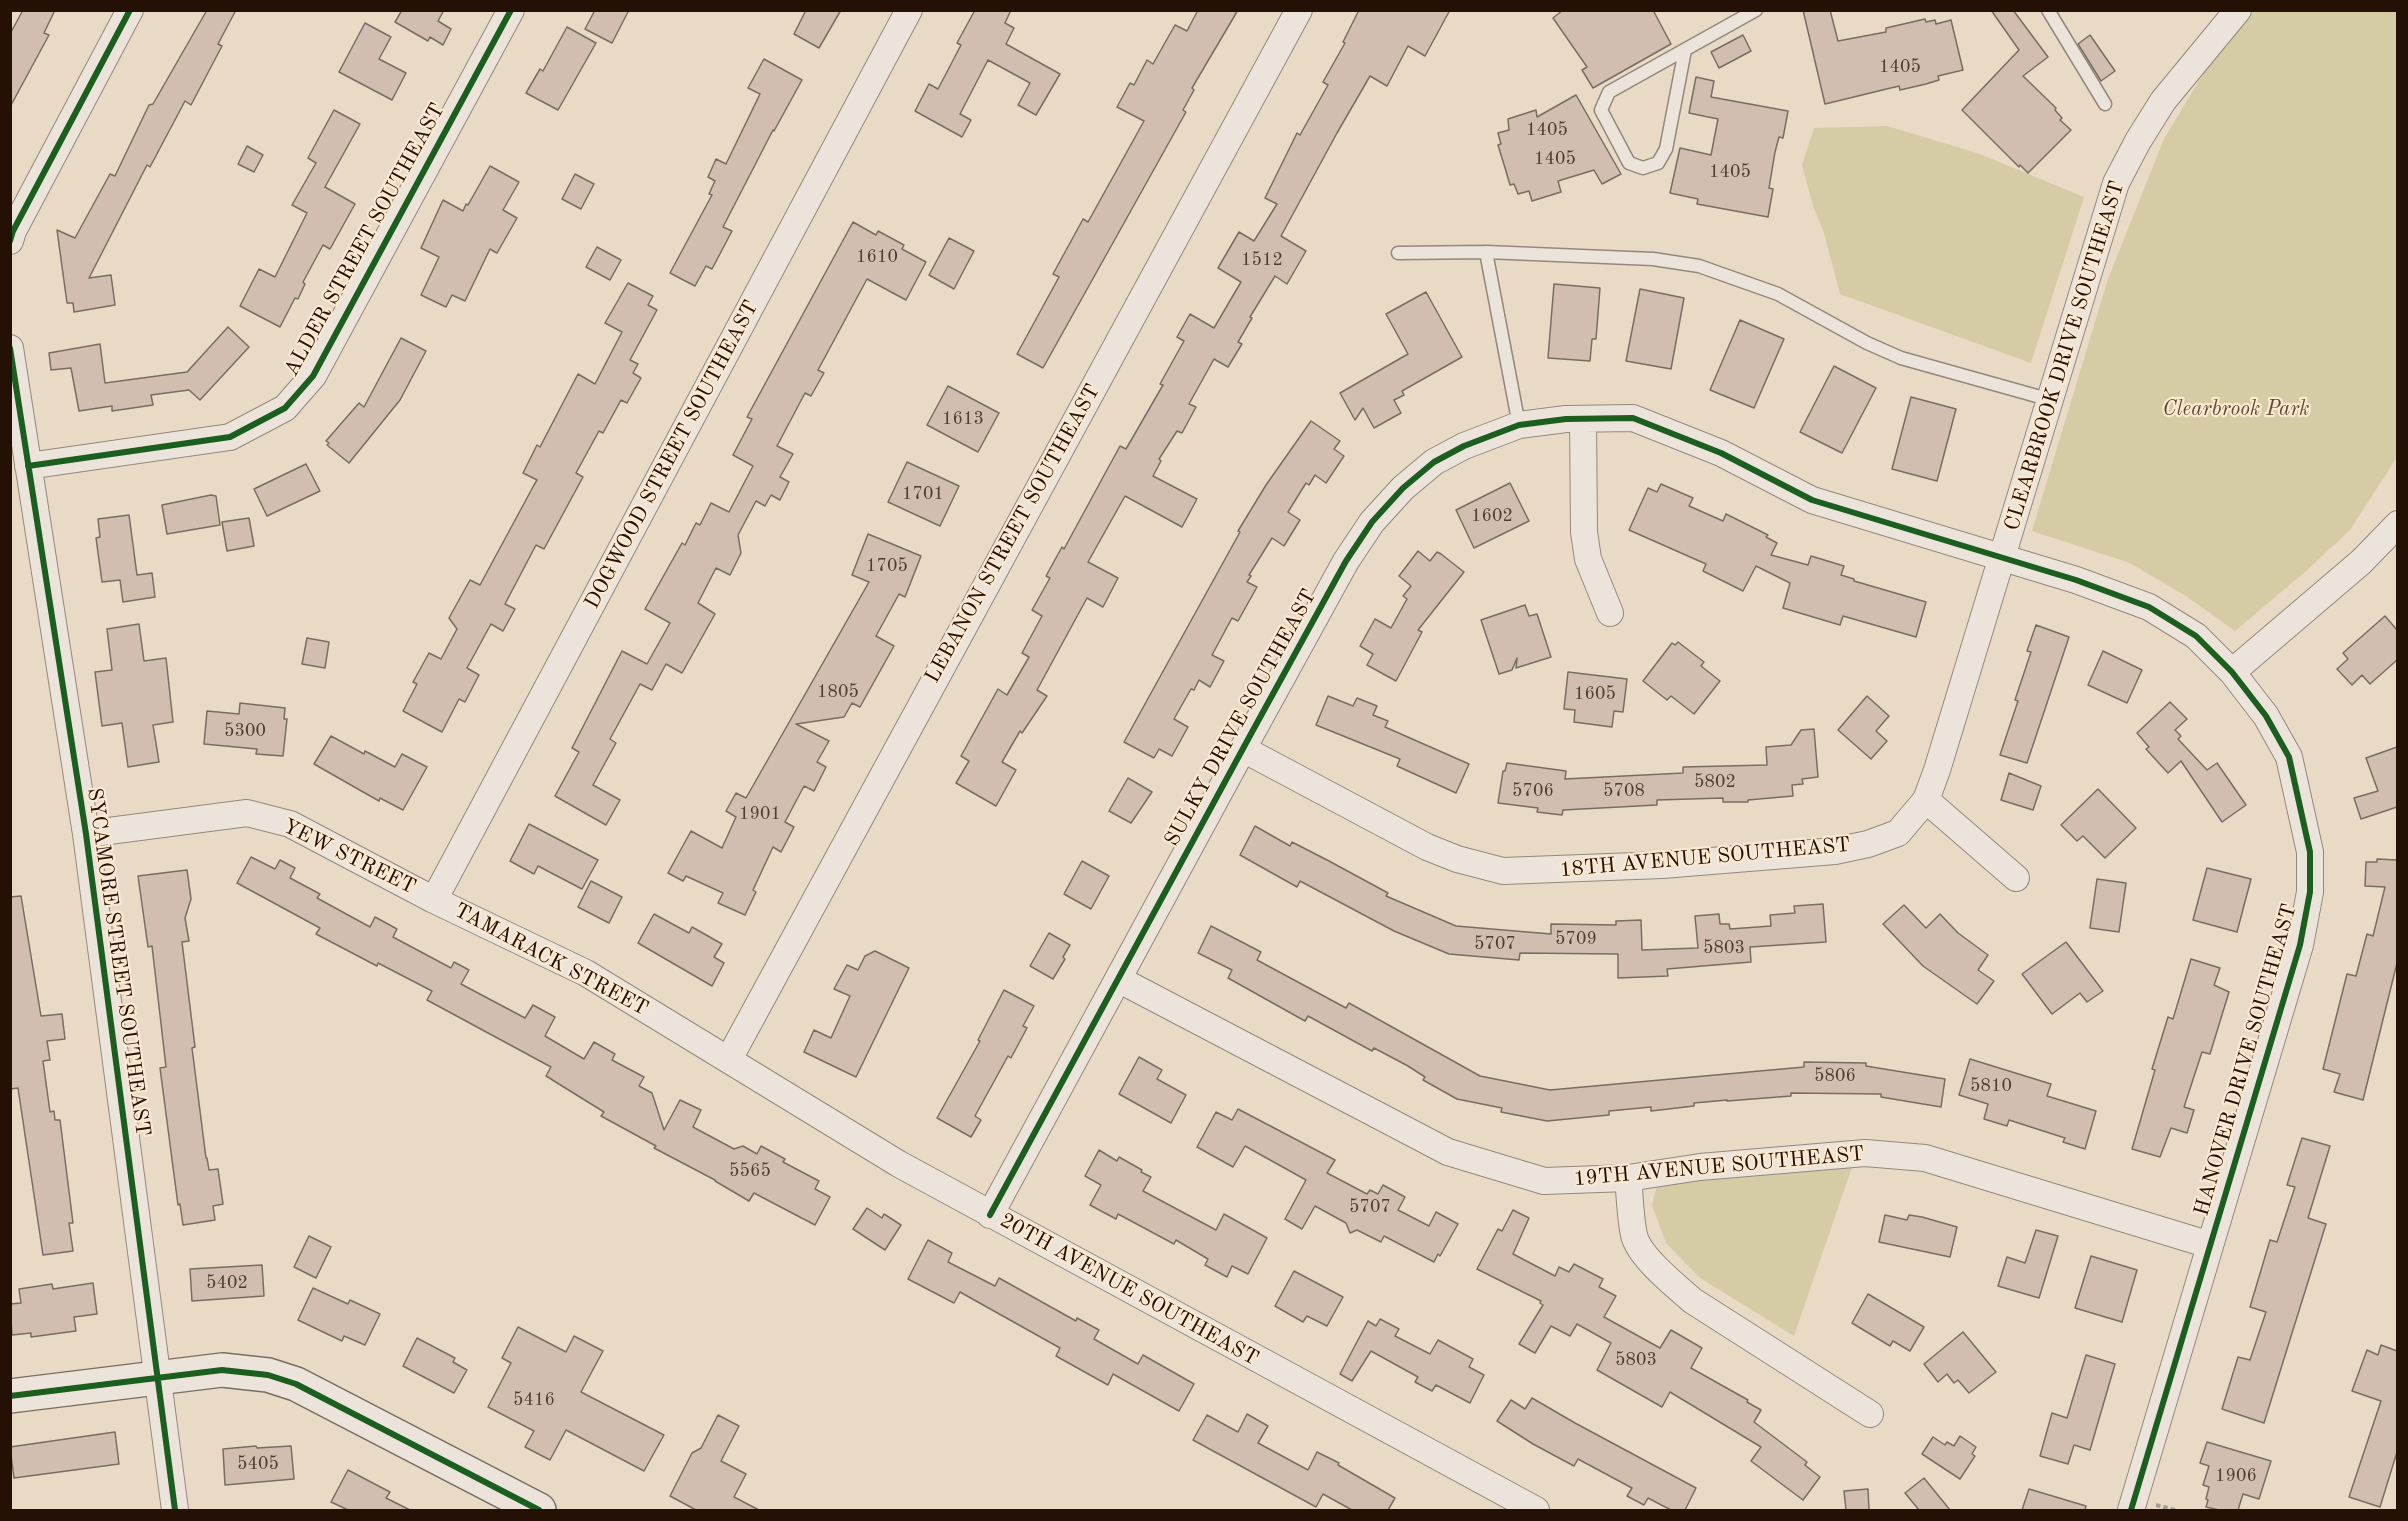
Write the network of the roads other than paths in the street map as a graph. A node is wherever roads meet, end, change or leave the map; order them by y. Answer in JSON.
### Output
{"nodes":[{"id":1,"x":129,"y":10,"type":"edge"},
{"id":2,"x":511,"y":10,"type":"edge"},
{"id":3,"x":909,"y":10,"type":"edge"},
{"id":4,"x":1299,"y":10,"type":"edge"},
{"id":5,"x":1756,"y":10,"type":"edge"},
{"id":6,"x":2048,"y":10,"type":"edge"},
{"id":7,"x":2238,"y":10,"type":"edge"},
{"id":8,"x":1685,"y":50,"type":"junction"},
{"id":9,"x":2105,"y":104,"type":"dead end"},
{"id":10,"x":10,"y":241,"type":"edge"},
{"id":11,"x":1486,"y":252,"type":"junction"},
{"id":12,"x":1398,"y":253,"type":"dead end"},
{"id":13,"x":10,"y":348,"type":"edge"},
{"id":14,"x":2051,"y":400,"type":"junction"},
{"id":15,"x":1583,"y":419,"type":"junction"},
{"id":16,"x":1519,"y":425,"type":"junction"},
{"id":17,"x":28,"y":466,"type":"junction"},
{"id":18,"x":2397,"y":524,"type":"edge"},
{"id":19,"x":2002,"y":559,"type":"junction"},
{"id":20,"x":1610,"y":613,"type":"dead end"},
{"id":21,"x":2232,"y":672,"type":"junction"},
{"id":22,"x":1243,"y":748,"type":"junction"},
{"id":23,"x":1926,"y":800,"type":"junction"},
{"id":24,"x":86,"y":834,"type":"junction"},
{"id":25,"x":2016,"y":878,"type":"dead end"},
{"id":26,"x":434,"y":900,"type":"junction"},
{"id":27,"x":1118,"y":979,"type":"junction"},
{"id":28,"x":729,"y":1059,"type":"junction"},
{"id":29,"x":1628,"y":1178,"type":"junction"},
{"id":30,"x":990,"y":1215,"type":"junction"},
{"id":31,"x":2210,"y":1245,"type":"junction"},
{"id":32,"x":157,"y":1377,"type":"junction"},
{"id":33,"x":10,"y":1396,"type":"edge"},
{"id":34,"x":1870,"y":1414,"type":"dead end"},
{"id":35,"x":174,"y":1510,"type":"edge"},
{"id":36,"x":539,"y":1510,"type":"edge"},
{"id":37,"x":1536,"y":1510,"type":"edge"},
{"id":38,"x":2131,"y":1510,"type":"edge"}],
"edges":[{"from":1,"to":10,"type":"street"},
{"from":2,"to":17,"type":"street","name":"ALDER STREET SOUTHEAST"},
{"from":3,"to":26,"type":"street","name":"DOGWOOD STREET SOUTHEAST"},
{"from":4,"to":28,"type":"street","name":"LEBANON STREET SOUTHEAST"},
{"from":5,"to":8,"type":"lane"},
{"from":6,"to":9,"type":"lane"},
{"from":7,"to":14,"type":"street","name":"CLEARBROOK DRIVE SOUTHEAST"},
{"from":8,"to":8,"type":"lane"},
{"from":11,"to":12,"type":"lane"},
{"from":11,"to":14,"type":"lane"},
{"from":11,"to":16,"type":"lane"},
{"from":13,"to":17,"type":"street","name":"SYCAMORE STREET SOUTHEAST"},
{"from":14,"to":19,"type":"street","name":"CLEARBROOK DRIVE SOUTHEAST"},
{"from":15,"to":16,"type":"street","name":"SULKY DRIVE SOUTHEAST"},
{"from":15,"to":19,"type":"street","name":"SULKY DRIVE SOUTHEAST"},
{"from":15,"to":20,"type":"street"},
{"from":16,"to":22,"type":"street","name":"SULKY DRIVE SOUTHEAST"},
{"from":17,"to":24,"type":"street","name":"SYCAMORE STREET SOUTHEAST"},
{"from":18,"to":21,"type":"street"},
{"from":19,"to":21,"type":"street","name":"HANOVER DRIVE SOUTHEAST"},
{"from":19,"to":23,"type":"street","name":"18TH AVENUE SOUTHEAST"},
{"from":21,"to":31,"type":"street","name":"HANOVER DRIVE SOUTHEAST"},
{"from":22,"to":23,"type":"street","name":"18TH AVENUE SOUTHEAST"},
{"from":22,"to":27,"type":"street","name":"SULKY DRIVE SOUTHEAST"},
{"from":23,"to":25,"type":"street"},
{"from":24,"to":26,"type":"street","name":"YEW STREET"},
{"from":24,"to":32,"type":"street","name":"SYCAMORE STREET SOUTHEAST"},
{"from":26,"to":28,"type":"street","name":"TAMARACK STREET"},
{"from":27,"to":29,"type":"street","name":"19TH AVENUE SOUTHEAST"},
{"from":27,"to":30,"type":"street","name":"SULKY DRIVE SOUTHEAST"},
{"from":28,"to":30,"type":"street","name":"20TH AVENUE SOUTHEAST"},
{"from":29,"to":31,"type":"street","name":"19TH AVENUE SOUTHEAST"},
{"from":29,"to":34,"type":"street"},
{"from":30,"to":37,"type":"street","name":"20TH AVENUE SOUTHEAST"},
{"from":31,"to":38,"type":"street","name":"HANOVER DRIVE SOUTHEAST"},
{"from":32,"to":33,"type":"street"},
{"from":32,"to":35,"type":"street","name":"SYCAMORE STREET SOUTHEAST"},
{"from":32,"to":36,"type":"street"}]}
